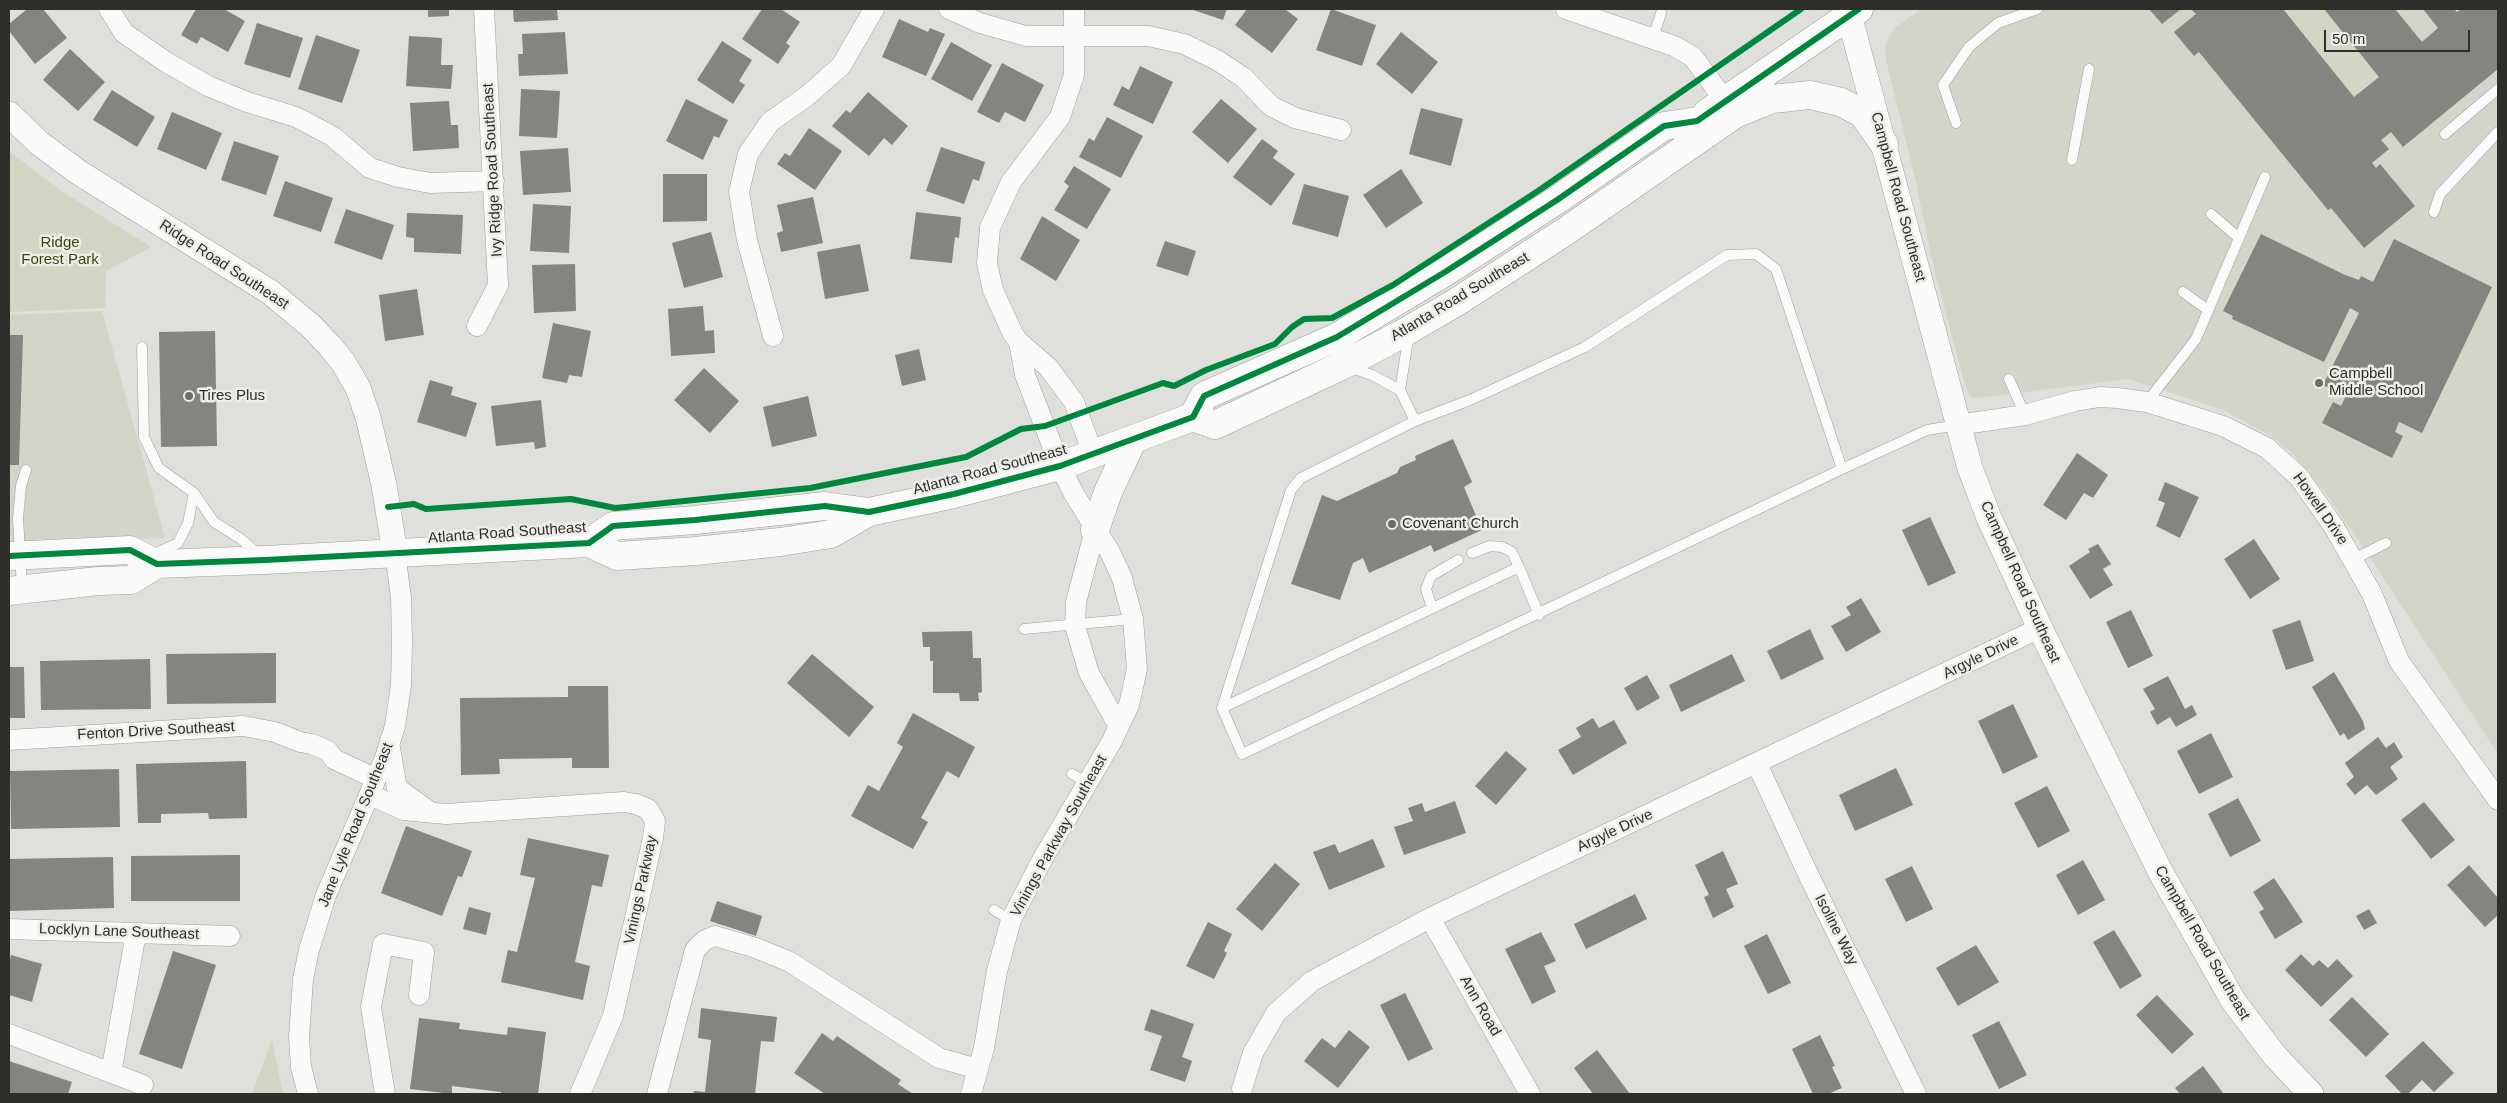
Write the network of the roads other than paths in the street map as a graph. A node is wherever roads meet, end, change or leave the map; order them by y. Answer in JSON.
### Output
{"nodes":[{"id":1,"x":109,"y":9,"type":"edge"},
{"id":2,"x":484,"y":9,"type":"edge"},
{"id":3,"x":874,"y":9,"type":"edge"},
{"id":4,"x":949,"y":9,"type":"edge"},
{"id":5,"x":1074,"y":9,"type":"edge"},
{"id":6,"x":1566,"y":9,"type":"edge"},
{"id":7,"x":2037,"y":9,"type":"edge"},
{"id":8,"x":1852,"y":11,"type":"edge"},
{"id":9,"x":1661,"y":12,"type":"dead end"},
{"id":10,"x":1075,"y":36,"type":"junction"},
{"id":11,"x":1653,"y":38,"type":"junction"},
{"id":12,"x":2089,"y":69,"type":"dead end"},
{"id":13,"x":2498,"y":89,"type":"edge"},
{"id":14,"x":1725,"y":101,"type":"junction"},
{"id":15,"x":9,"y":114,"type":"edge"},
{"id":16,"x":1697,"y":120,"type":"junction"},
{"id":17,"x":1956,"y":123,"type":"dead end"},
{"id":18,"x":1341,"y":130,"type":"dead end"},
{"id":19,"x":2498,"y":132,"type":"edge"},
{"id":20,"x":2445,"y":134,"type":"dead end"},
{"id":21,"x":1884,"y":144,"type":"junction"},
{"id":22,"x":1678,"y":155,"type":"junction"},
{"id":23,"x":2072,"y":160,"type":"dead end"},
{"id":24,"x":2265,"y":177,"type":"dead end"},
{"id":25,"x":494,"y":181,"type":"junction"},
{"id":26,"x":2434,"y":212,"type":"dead end"},
{"id":27,"x":2211,"y":214,"type":"dead end"},
{"id":28,"x":2239,"y":238,"type":"junction"},
{"id":29,"x":2183,"y":292,"type":"dead end"},
{"id":30,"x":2208,"y":310,"type":"junction"},
{"id":31,"x":477,"y":326,"type":"dead end"},
{"id":32,"x":1410,"y":329,"type":"junction"},
{"id":33,"x":773,"y":336,"type":"dead end"},
{"id":34,"x":1019,"y":342,"type":"junction"},
{"id":35,"x":142,"y":347,"type":"dead end"},
{"id":36,"x":1343,"y":365,"type":"junction"},
{"id":37,"x":2009,"y":379,"type":"dead end"},
{"id":38,"x":1400,"y":390,"type":"junction"},
{"id":39,"x":2147,"y":402,"type":"junction"},
{"id":40,"x":2025,"y":415,"type":"junction"},
{"id":41,"x":1193,"y":416,"type":"junction"},
{"id":42,"x":1415,"y":421,"type":"junction"},
{"id":43,"x":1958,"y":425,"type":"junction"},
{"id":44,"x":1133,"y":439,"type":"junction"},
{"id":45,"x":1093,"y":454,"type":"junction"},
{"id":46,"x":1060,"y":466,"type":"junction"},
{"id":47,"x":1842,"y":469,"type":"junction"},
{"id":48,"x":26,"y":470,"type":"dead end"},
{"id":49,"x":194,"y":493,"type":"junction"},
{"id":50,"x":1095,"y":530,"type":"junction"},
{"id":51,"x":2386,"y":543,"type":"dead end"},
{"id":52,"x":395,"y":553,"type":"junction"},
{"id":53,"x":1472,"y":554,"type":"dead end"},
{"id":54,"x":14,"y":556,"type":"edge"},
{"id":55,"x":2354,"y":559,"type":"junction"},
{"id":56,"x":150,"y":560,"type":"junction"},
{"id":57,"x":265,"y":560,"type":"junction"},
{"id":58,"x":1458,"y":560,"type":"dead end"},
{"id":59,"x":1518,"y":567,"type":"junction"},
{"id":60,"x":16,"y":590,"type":"edge"},
{"id":61,"x":1432,"y":608,"type":"junction"},
{"id":62,"x":1538,"y":615,"type":"junction"},
{"id":63,"x":1133,"y":619,"type":"junction"},
{"id":64,"x":1075,"y":626,"type":"junction"},
{"id":65,"x":2040,"y":628,"type":"junction"},
{"id":66,"x":1024,"y":630,"type":"dead end"},
{"id":67,"x":1222,"y":708,"type":"junction"},
{"id":68,"x":1118,"y":725,"type":"junction"},
{"id":69,"x":9,"y":740,"type":"edge"},
{"id":70,"x":390,"y":744,"type":"junction"},
{"id":71,"x":1757,"y":764,"type":"junction"},
{"id":72,"x":373,"y":787,"type":"junction"},
{"id":73,"x":2498,"y":800,"type":"edge"},
{"id":74,"x":429,"y":812,"type":"junction"},
{"id":75,"x":1430,"y":918,"type":"junction"},
{"id":76,"x":9,"y":929,"type":"edge"},
{"id":77,"x":136,"y":933,"type":"junction"},
{"id":78,"x":230,"y":936,"type":"dead end"},
{"id":79,"x":419,"y":995,"type":"dead end"},
{"id":80,"x":9,"y":1034,"type":"edge"},
{"id":81,"x":978,"y":1069,"type":"junction"},
{"id":82,"x":111,"y":1073,"type":"junction"},
{"id":83,"x":143,"y":1085,"type":"dead end"},
{"id":84,"x":1242,"y":1089,"type":"dead end"},
{"id":85,"x":308,"y":1094,"type":"edge"},
{"id":86,"x":385,"y":1094,"type":"edge"},
{"id":87,"x":580,"y":1094,"type":"edge"},
{"id":88,"x":657,"y":1094,"type":"edge"},
{"id":89,"x":971,"y":1094,"type":"edge"},
{"id":90,"x":1530,"y":1094,"type":"edge"},
{"id":91,"x":1916,"y":1094,"type":"edge"},
{"id":92,"x":2311,"y":1094,"type":"edge"}],
"edges":[{"from":1,"to":25,"type":"street"},
{"from":2,"to":25,"type":"street","name":"Ivy Ridge Road Southeast"},
{"from":3,"to":33,"type":"street"},
{"from":4,"to":10,"type":"street"},
{"from":5,"to":10,"type":"street"},
{"from":6,"to":11,"type":"street"},
{"from":7,"to":17,"type":"lane"},
{"from":8,"to":14,"type":"main road","name":"Atlanta Road Southeast"},
{"from":8,"to":21,"type":"street","name":"Campbell Road Southeast"},
{"from":9,"to":11,"type":"lane"},
{"from":10,"to":18,"type":"street"},
{"from":10,"to":34,"type":"street"},
{"from":11,"to":14,"type":"street"},
{"from":12,"to":23,"type":"lane"},
{"from":13,"to":20,"type":"lane"},
{"from":14,"to":16,"type":"main road","name":"Atlanta Road Southeast"},
{"from":15,"to":52,"type":"street","name":"Ridge Road Southeast"},
{"from":16,"to":22,"type":"main road","name":"Atlanta Road Southeast"},
{"from":16,"to":41,"type":"main road","name":"Atlanta Road Southeast"},
{"from":19,"to":26,"type":"lane"},
{"from":21,"to":22,"type":"main road"},
{"from":21,"to":43,"type":"street","name":"Campbell Road Southeast"},
{"from":22,"to":32,"type":"main road","name":"Atlanta Road Southeast"},
{"from":24,"to":28,"type":"lane"},
{"from":25,"to":31,"type":"street","name":"Ivy Ridge Road Southeast"},
{"from":27,"to":28,"type":"lane"},
{"from":28,"to":30,"type":"lane"},
{"from":29,"to":30,"type":"lane"},
{"from":30,"to":39,"type":"lane"},
{"from":32,"to":36,"type":"main road","name":"Atlanta Road Southeast"},
{"from":32,"to":38,"type":"lane"},
{"from":34,"to":45,"type":"street"},
{"from":34,"to":46,"type":"street","name":"Vinings Parkway Southeast"},
{"from":35,"to":49,"type":"lane"},
{"from":36,"to":38,"type":"lane"},
{"from":36,"to":41,"type":"main road","name":"Atlanta Road Southeast"},
{"from":37,"to":40,"type":"lane"},
{"from":38,"to":42,"type":"lane"},
{"from":39,"to":40,"type":"street","name":"Howell Drive"},
{"from":39,"to":55,"type":"street","name":"Howell Drive"},
{"from":40,"to":43,"type":"street","name":"Howell Drive"},
{"from":41,"to":44,"type":"main road","name":"Atlanta Road Southeast"},
{"from":42,"to":47,"type":"lane"},
{"from":42,"to":67,"type":"lane"},
{"from":43,"to":47,"type":"lane"},
{"from":43,"to":65,"type":"street","name":"Campbell Road Southeast"},
{"from":44,"to":45,"type":"main road","name":"Atlanta Road Southeast"},
{"from":44,"to":50,"type":"main road"},
{"from":45,"to":46,"type":"main road","name":"Atlanta Road Southeast"},
{"from":46,"to":50,"type":"street","name":"Vinings Parkway Southeast"},
{"from":46,"to":52,"type":"main road","name":"Atlanta Road Southeast"},
{"from":47,"to":62,"type":"lane"},
{"from":48,"to":54,"type":"lane"},
{"from":49,"to":56,"type":"lane"},
{"from":49,"to":57,"type":"lane"},
{"from":50,"to":63,"type":"street","name":"Vinings Parkway Southeast"},
{"from":50,"to":64,"type":"street"},
{"from":51,"to":55,"type":"lane"},
{"from":52,"to":57,"type":"main road","name":"Atlanta Road Southeast"},
{"from":52,"to":70,"type":"street","name":"Jane Lyle Road Southeast"},
{"from":53,"to":59,"type":"lane"},
{"from":54,"to":56,"type":"main road","name":"Atlanta Road Southeast"},
{"from":54,"to":60,"type":"lane"},
{"from":55,"to":73,"type":"street","name":"Howell Drive"},
{"from":56,"to":57,"type":"main road","name":"Atlanta Road Southeast"},
{"from":56,"to":60,"type":"main road","name":"Atlanta Road Southeast"},
{"from":58,"to":61,"type":"lane"},
{"from":59,"to":61,"type":"lane"},
{"from":59,"to":62,"type":"lane"},
{"from":61,"to":67,"type":"lane"},
{"from":62,"to":67,"type":"lane"},
{"from":63,"to":64,"type":"lane"},
{"from":63,"to":68,"type":"street","name":"Vinings Parkway Southeast"},
{"from":64,"to":66,"type":"lane"},
{"from":64,"to":68,"type":"street"},
{"from":65,"to":71,"type":"street","name":"Argyle Drive"},
{"from":65,"to":92,"type":"street","name":"Campbell Road Southeast"},
{"from":68,"to":81,"type":"street","name":"Vinings Parkway Southeast"},
{"from":69,"to":72,"type":"street","name":"Fenton Drive Southeast"},
{"from":70,"to":72,"type":"street","name":"Jane Lyle Road Southeast"},
{"from":70,"to":74,"type":"street"},
{"from":71,"to":75,"type":"street","name":"Argyle Drive"},
{"from":71,"to":91,"type":"street","name":"Isoline Way"},
{"from":72,"to":74,"type":"street","name":"Vinings Parkway"},
{"from":72,"to":85,"type":"street","name":"Jane Lyle Road Southeast"},
{"from":74,"to":87,"type":"street","name":"Vinings Parkway"},
{"from":75,"to":84,"type":"street","name":"Argyle Drive"},
{"from":75,"to":90,"type":"street","name":"Ann Road"},
{"from":76,"to":77,"type":"street","name":"Locklyn Lane Southeast"},
{"from":77,"to":78,"type":"street","name":"Locklyn Lane Southeast"},
{"from":77,"to":82,"type":"street"},
{"from":79,"to":86,"type":"street"},
{"from":80,"to":82,"type":"street"},
{"from":81,"to":88,"type":"street"},
{"from":81,"to":89,"type":"street","name":"Vinings Parkway Southeast"},
{"from":82,"to":83,"type":"street"}]}
